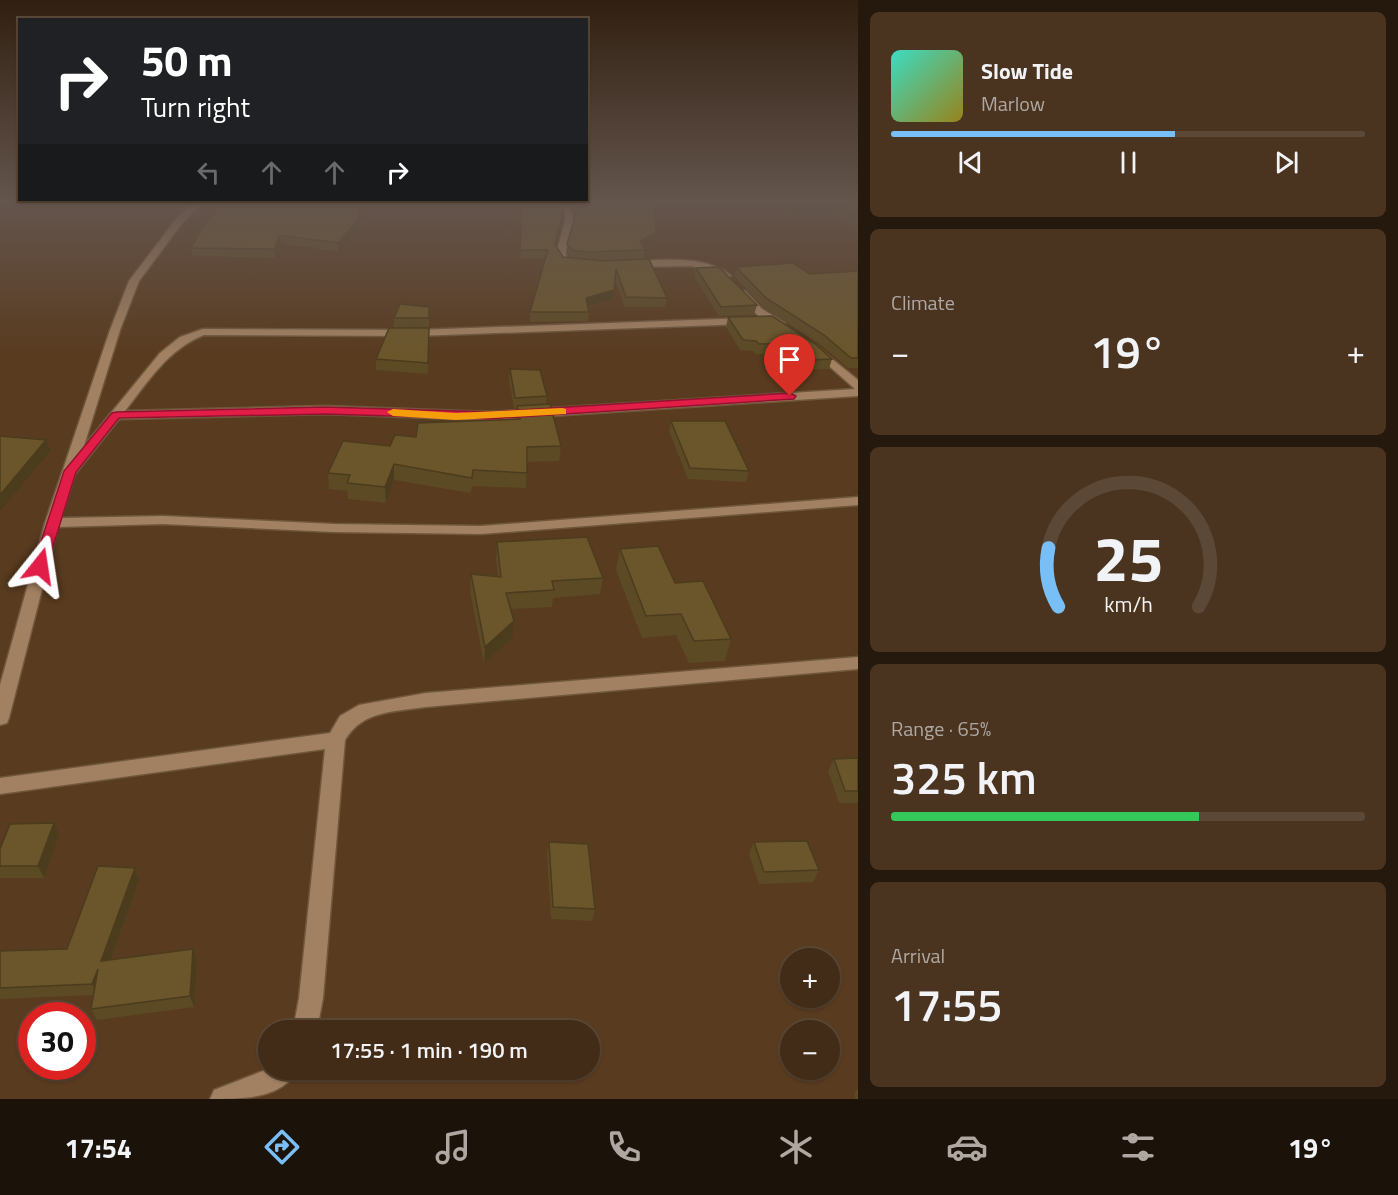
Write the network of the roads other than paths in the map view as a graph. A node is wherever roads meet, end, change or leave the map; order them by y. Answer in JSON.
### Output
{"nodes":[{"id":1,"x":156,"y":252,"type":"edge"},
{"id":2,"x":560,"y":252,"type":"edge"},
{"id":3,"x":622,"y":264,"type":"edge"},
{"id":4,"x":585,"y":266,"type":"edge"},
{"id":5,"x":771,"y":320,"type":"junction"},
{"id":6,"x":791,"y":331,"type":"edge"},
{"id":7,"x":807,"y":342,"type":"edge"},
{"id":8,"x":858,"y":386,"type":"edge"},
{"id":9,"x":858,"y":392,"type":"edge"},
{"id":10,"x":116,"y":415,"type":"junction"},
{"id":11,"x":70,"y":471,"type":"junction"},
{"id":12,"x":858,"y":501,"type":"edge"},
{"id":13,"x":52,"y":523,"type":"junction"},
{"id":14,"x":858,"y":663,"type":"edge"},
{"id":15,"x":0,"y":718,"type":"edge"},
{"id":16,"x":336,"y":740,"type":"junction"},
{"id":17,"x":0,"y":786,"type":"edge"},
{"id":18,"x":307,"y":1020,"type":"edge"},
{"id":19,"x":276,"y":1080,"type":"edge"},
{"id":20,"x":223,"y":1099,"type":"edge"}],
"edges":[{"from":1,"to":11,"type":"street"},
{"from":2,"to":4,"type":"street"},
{"from":3,"to":5,"type":"street"},
{"from":5,"to":6,"type":"street"},
{"from":5,"to":10,"type":"street"},
{"from":7,"to":8,"type":"street"},
{"from":9,"to":10,"type":"street"},
{"from":10,"to":11,"type":"street"},
{"from":11,"to":13,"type":"street"},
{"from":12,"to":13,"type":"street"},
{"from":13,"to":15,"type":"street"},
{"from":14,"to":16,"type":"street"},
{"from":16,"to":17,"type":"street"},
{"from":16,"to":18,"type":"street"},
{"from":19,"to":20,"type":"street"}]}
